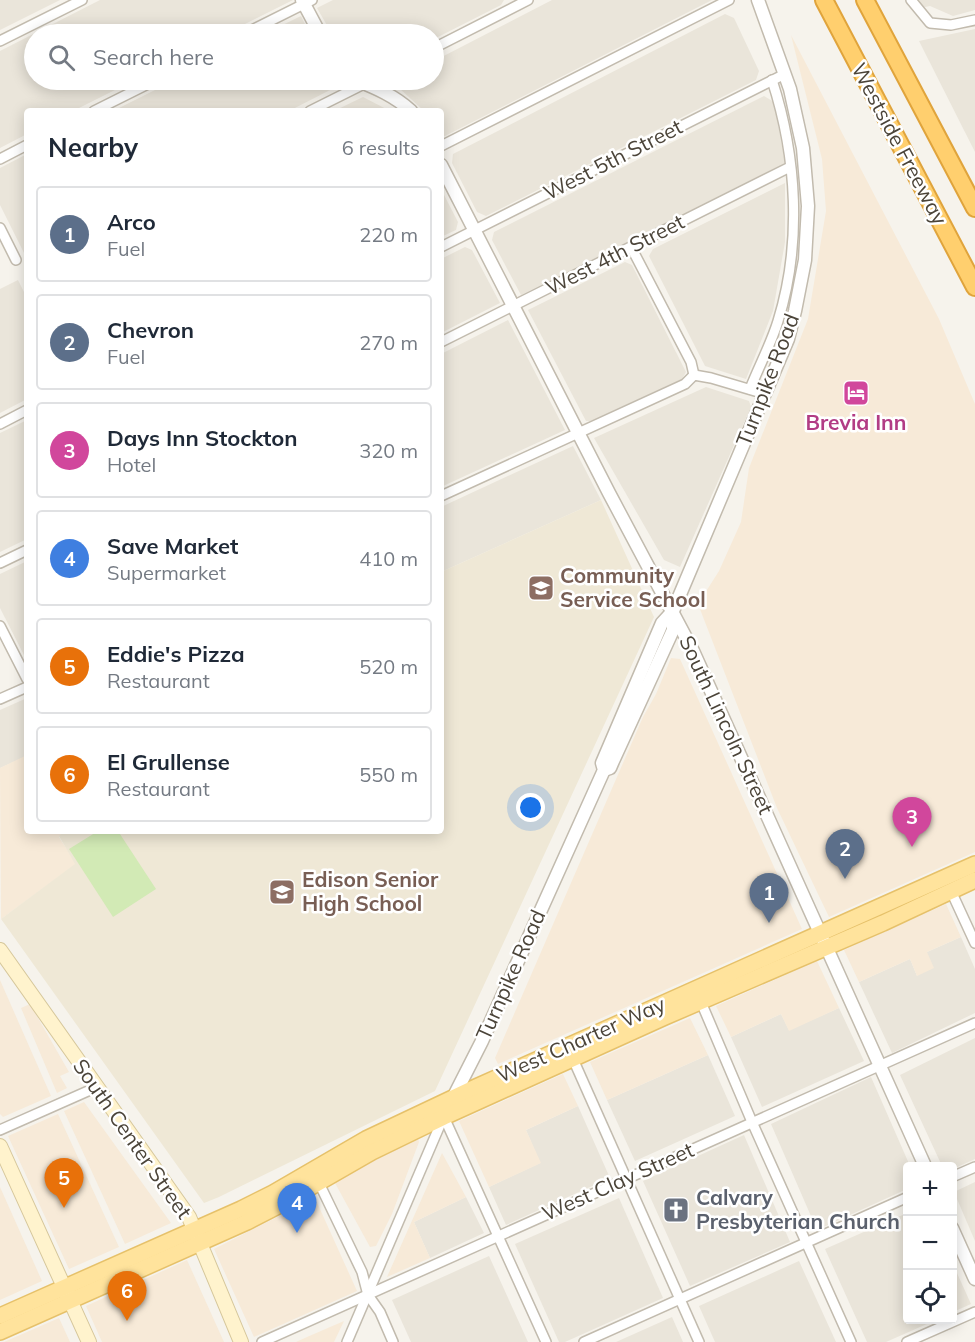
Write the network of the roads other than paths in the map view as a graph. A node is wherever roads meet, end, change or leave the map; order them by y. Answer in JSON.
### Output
{"nodes":[{"id":1,"x":81,"y":0,"type":"edge"},
{"id":2,"x":729,"y":0,"type":"edge"},
{"id":3,"x":758,"y":0,"type":"edge"},
{"id":4,"x":824,"y":0,"type":"edge"},
{"id":5,"x":865,"y":0,"type":"edge"},
{"id":6,"x":911,"y":0,"type":"edge"},
{"id":7,"x":306,"y":1,"type":"edge"},
{"id":8,"x":522,"y":1,"type":"edge"},
{"id":9,"x":975,"y":20,"type":"edge"},
{"id":10,"x":35,"y":24,"type":"edge"},
{"id":11,"x":263,"y":24,"type":"edge"},
{"id":12,"x":316,"y":24,"type":"edge"},
{"id":13,"x":24,"y":30,"type":"edge"},
{"id":14,"x":0,"y":42,"type":"edge"},
{"id":15,"x":444,"y":43,"type":"edge"},
{"id":16,"x":785,"y":74,"type":"junction"},
{"id":17,"x":772,"y":80,"type":"junction"},
{"id":18,"x":136,"y":90,"type":"edge"},
{"id":19,"x":348,"y":90,"type":"edge"},
{"id":20,"x":380,"y":90,"type":"edge"},
{"id":21,"x":100,"y":108,"type":"edge"},
{"id":22,"x":315,"y":108,"type":"edge"},
{"id":23,"x":408,"y":108,"type":"edge"},
{"id":24,"x":444,"y":144,"type":"edge"},
{"id":25,"x":24,"y":147,"type":"edge"},
{"id":26,"x":0,"y":159,"type":"edge"},
{"id":27,"x":790,"y":167,"type":"junction"},
{"id":28,"x":444,"y":171,"type":"edge"},
{"id":29,"x":975,"y":208,"type":"edge"},
{"id":30,"x":0,"y":228,"type":"edge"},
{"id":31,"x":474,"y":230,"type":"junction"},
{"id":32,"x":444,"y":245,"type":"edge"},
{"id":33,"x":631,"y":247,"type":"junction"},
{"id":34,"x":16,"y":260,"type":"dead end"},
{"id":35,"x":975,"y":287,"type":"edge"},
{"id":36,"x":513,"y":306,"type":"junction"},
{"id":37,"x":444,"y":340,"type":"edge"},
{"id":38,"x":694,"y":375,"type":"junction"},
{"id":39,"x":750,"y":389,"type":"junction"},
{"id":40,"x":765,"y":394,"type":"junction"},
{"id":41,"x":24,"y":412,"type":"edge"},
{"id":42,"x":0,"y":424,"type":"edge"},
{"id":43,"x":579,"y":433,"type":"junction"},
{"id":44,"x":444,"y":495,"type":"edge"},
{"id":45,"x":24,"y":551,"type":"edge"},
{"id":46,"x":0,"y":563,"type":"edge"},
{"id":47,"x":674,"y":611,"type":"junction"},
{"id":48,"x":0,"y":626,"type":"edge"},
{"id":49,"x":24,"y":673,"type":"edge"},
{"id":50,"x":24,"y":688,"type":"edge"},
{"id":51,"x":0,"y":699,"type":"edge"},
{"id":52,"x":975,"y":864,"type":"edge"},
{"id":53,"x":975,"y":872,"type":"edge"},
{"id":54,"x":975,"y":880,"type":"edge"},
{"id":55,"x":951,"y":891,"type":"junction"},
{"id":56,"x":824,"y":940,"type":"junction"},
{"id":57,"x":975,"y":943,"type":"edge"},
{"id":58,"x":0,"y":950,"type":"edge"},
{"id":59,"x":736,"y":972,"type":"junction"},
{"id":60,"x":701,"y":1002,"type":"junction"},
{"id":61,"x":975,"y":1023,"type":"edge"},
{"id":62,"x":605,"y":1030,"type":"junction"},
{"id":63,"x":573,"y":1059,"type":"junction"},
{"id":64,"x":878,"y":1066,"type":"junction"},
{"id":65,"x":97,"y":1087,"type":"junction"},
{"id":66,"x":452,"y":1099,"type":"junction"},
{"id":67,"x":444,"y":1117,"type":"junction"},
{"id":68,"x":752,"y":1122,"type":"junction"},
{"id":69,"x":0,"y":1130,"type":"edge"},
{"id":70,"x":0,"y":1146,"type":"edge"},
{"id":71,"x":923,"y":1162,"type":"edge"},
{"id":72,"x":975,"y":1167,"type":"edge"},
{"id":73,"x":957,"y":1175,"type":"edge"},
{"id":74,"x":625,"y":1179,"type":"junction"},
{"id":75,"x":319,"y":1183,"type":"junction"},
{"id":76,"x":903,"y":1199,"type":"edge"},
{"id":77,"x":196,"y":1236,"type":"junction"},
{"id":78,"x":498,"y":1236,"type":"junction"},
{"id":79,"x":957,"y":1239,"type":"edge"},
{"id":80,"x":806,"y":1243,"type":"junction"},
{"id":81,"x":975,"y":1279,"type":"edge"},
{"id":82,"x":67,"y":1294,"type":"junction"},
{"id":83,"x":368,"y":1295,"type":"junction"},
{"id":84,"x":680,"y":1299,"type":"junction"},
{"id":85,"x":975,"y":1312,"type":"edge"},
{"id":86,"x":0,"y":1316,"type":"edge"},
{"id":87,"x":0,"y":1332,"type":"edge"},
{"id":88,"x":89,"y":1342,"type":"edge"},
{"id":89,"x":241,"y":1342,"type":"edge"},
{"id":90,"x":262,"y":1342,"type":"edge"},
{"id":91,"x":347,"y":1342,"type":"edge"},
{"id":92,"x":393,"y":1342,"type":"edge"},
{"id":93,"x":546,"y":1342,"type":"edge"},
{"id":94,"x":584,"y":1342,"type":"edge"},
{"id":95,"x":699,"y":1342,"type":"edge"},
{"id":96,"x":851,"y":1342,"type":"edge"},
{"id":97,"x":907,"y":1342,"type":"edge"}],
"edges":[{"from":1,"to":10,"type":"street"},
{"from":2,"to":24,"type":"street"},
{"from":3,"to":16,"type":"street","name":"Turnpike Road"},
{"from":4,"to":35,"type":"highway","name":"Westside Freeway"},
{"from":5,"to":29,"type":"highway","name":"Westside Freeway"},
{"from":6,"to":9,"type":"street"},
{"from":7,"to":11,"type":"street"},
{"from":7,"to":12,"type":"street"},
{"from":8,"to":15,"type":"street"},
{"from":13,"to":14,"type":"street"},
{"from":16,"to":17,"type":"street","name":"West 5th Street"},
{"from":16,"to":40,"type":"street","name":"Turnpike Road"},
{"from":17,"to":27,"type":"street"},
{"from":17,"to":31,"type":"street","name":"West 5th Street"},
{"from":18,"to":21,"type":"street"},
{"from":19,"to":22,"type":"street"},
{"from":20,"to":23,"type":"street"},
{"from":25,"to":26,"type":"street"},
{"from":27,"to":33,"type":"street","name":"West 4th Street"},
{"from":27,"to":39,"type":"street"},
{"from":28,"to":31,"type":"street","name":"South Lincoln Street"},
{"from":30,"to":34,"type":"street"},
{"from":31,"to":32,"type":"street","name":"West 5th Street"},
{"from":31,"to":36,"type":"street","name":"South Lincoln Street"},
{"from":33,"to":36,"type":"street","name":"West 4th Street"},
{"from":33,"to":38,"type":"street"},
{"from":36,"to":37,"type":"street","name":"West 4th Street"},
{"from":36,"to":43,"type":"street","name":"South Lincoln Street"},
{"from":38,"to":39,"type":"street"},
{"from":38,"to":43,"type":"street"},
{"from":39,"to":40,"type":"street"},
{"from":40,"to":47,"type":"street","name":"Turnpike Road"},
{"from":41,"to":42,"type":"street"},
{"from":43,"to":44,"type":"street"},
{"from":43,"to":47,"type":"street","name":"South Lincoln Street"},
{"from":45,"to":46,"type":"street"},
{"from":47,"to":56,"type":"street","name":"South Lincoln Street"},
{"from":47,"to":66,"type":"street","name":"Turnpike Road"},
{"from":48,"to":49,"type":"street"},
{"from":50,"to":51,"type":"street"},
{"from":52,"to":56,"type":"main road","name":"West Charter Way"},
{"from":53,"to":55,"type":"main road"},
{"from":54,"to":55,"type":"main road","name":"West Charter Way"},
{"from":55,"to":56,"type":"main road","name":"West Charter Way"},
{"from":55,"to":57,"type":"street"},
{"from":56,"to":59,"type":"main road","name":"West Charter Way"},
{"from":56,"to":60,"type":"main road","name":"West Charter Way"},
{"from":56,"to":64,"type":"street","name":"South Lincoln Street"},
{"from":58,"to":65,"type":"main road","name":"South Center Street"},
{"from":59,"to":60,"type":"main road"},
{"from":59,"to":62,"type":"main road","name":"West Charter Way"},
{"from":60,"to":63,"type":"main road","name":"West Charter Way"},
{"from":60,"to":68,"type":"street"},
{"from":61,"to":64,"type":"street","name":"West Clay Street"},
{"from":62,"to":63,"type":"main road"},
{"from":62,"to":66,"type":"main road","name":"West Charter Way"},
{"from":63,"to":67,"type":"main road","name":"West Charter Way"},
{"from":63,"to":74,"type":"street"},
{"from":64,"to":68,"type":"street","name":"West Clay Street"},
{"from":64,"to":71,"type":"street","name":"South Lincoln Street"},
{"from":65,"to":69,"type":"street"},
{"from":65,"to":77,"type":"main road","name":"South Center Street"},
{"from":66,"to":67,"type":"street","name":"Turnpike Road"},
{"from":66,"to":77,"type":"main road","name":"West Charter Way"},
{"from":67,"to":75,"type":"main road","name":"West Charter Way"},
{"from":67,"to":78,"type":"street"},
{"from":67,"to":83,"type":"street","name":"Turnpike Road"},
{"from":68,"to":74,"type":"street","name":"West Clay Street"},
{"from":68,"to":80,"type":"street"},
{"from":70,"to":82,"type":"main road"},
{"from":72,"to":73,"type":"street"},
{"from":74,"to":78,"type":"street","name":"West Clay Street"},
{"from":74,"to":84,"type":"street"},
{"from":75,"to":77,"type":"main road","name":"West Charter Way"},
{"from":75,"to":83,"type":"street"},
{"from":76,"to":80,"type":"street"},
{"from":77,"to":82,"type":"main road"},
{"from":77,"to":89,"type":"main road","name":"South Center Street"},
{"from":78,"to":83,"type":"street","name":"West Clay Street"},
{"from":78,"to":93,"type":"street"},
{"from":79,"to":81,"type":"street"},
{"from":80,"to":84,"type":"street"},
{"from":80,"to":96,"type":"street"},
{"from":82,"to":86,"type":"main road"},
{"from":82,"to":87,"type":"main road"},
{"from":82,"to":88,"type":"main road"},
{"from":83,"to":90,"type":"street","name":"West Clay Street"},
{"from":83,"to":91,"type":"street","name":"Turnpike Road"},
{"from":83,"to":92,"type":"street"},
{"from":84,"to":94,"type":"street"},
{"from":84,"to":95,"type":"street"},
{"from":85,"to":97,"type":"street"}]}
